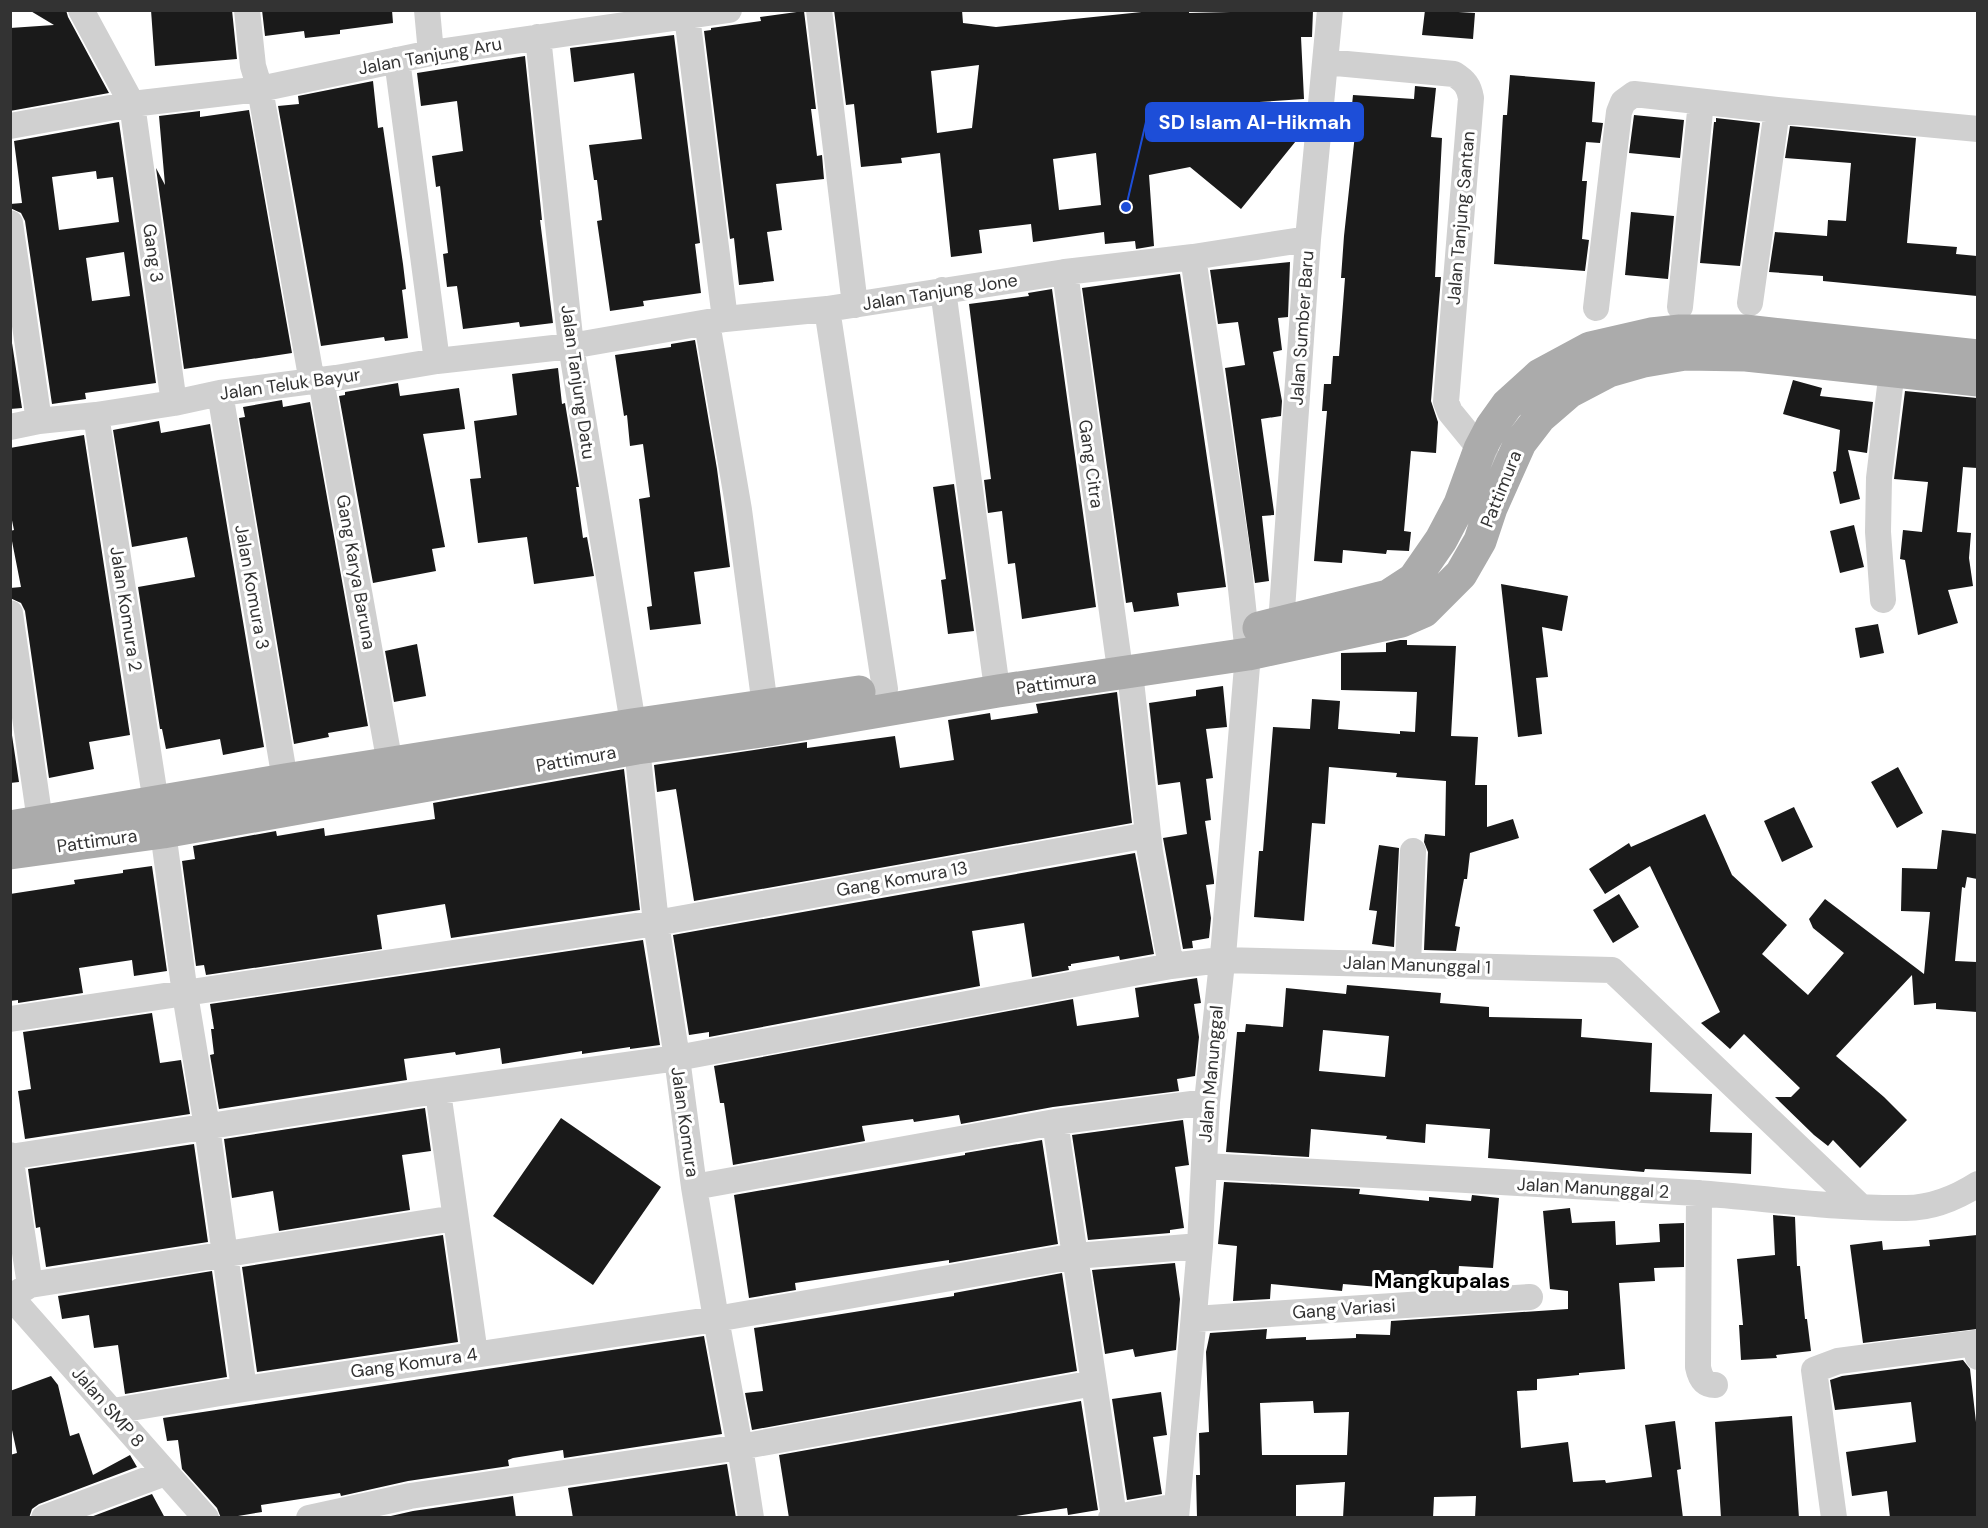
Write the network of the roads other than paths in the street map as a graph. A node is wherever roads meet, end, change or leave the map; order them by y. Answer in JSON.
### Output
{"nodes":[{"id":1,"x":81,"y":10,"type":"edge"},
{"id":2,"x":247,"y":10,"type":"edge"},
{"id":3,"x":427,"y":10,"type":"edge"},
{"id":4,"x":729,"y":10,"type":"edge"},
{"id":5,"x":819,"y":10,"type":"edge"},
{"id":6,"x":1330,"y":10,"type":"edge"},
{"id":7,"x":687,"y":16,"type":"junction"},
{"id":8,"x":538,"y":37,"type":"junction"},
{"id":9,"x":431,"y":53,"type":"junction"},
{"id":10,"x":398,"y":60,"type":"junction"},
{"id":11,"x":1325,"y":62,"type":"junction"},
{"id":12,"x":260,"y":89,"type":"junction"},
{"id":13,"x":1701,"y":102,"type":"junction"},
{"id":14,"x":132,"y":104,"type":"junction"},
{"id":15,"x":1777,"y":110,"type":"junction"},
{"id":16,"x":10,"y":126,"type":"edge"},
{"id":17,"x":1977,"y":129,"type":"edge"},
{"id":18,"x":10,"y":223,"type":"edge"},
{"id":19,"x":1308,"y":239,"type":"junction"},
{"id":20,"x":1192,"y":257,"type":"junction"},
{"id":21,"x":1065,"y":272,"type":"junction"},
{"id":22,"x":943,"y":290,"type":"junction"},
{"id":23,"x":1750,"y":303,"type":"dead end"},
{"id":24,"x":855,"y":305,"type":"junction"},
{"id":25,"x":1680,"y":307,"type":"dead end"},
{"id":26,"x":1596,"y":308,"type":"dead end"},
{"id":27,"x":827,"y":309,"type":"junction"},
{"id":28,"x":716,"y":321,"type":"junction"},
{"id":29,"x":571,"y":346,"type":"junction"},
{"id":30,"x":438,"y":361,"type":"junction"},
{"id":31,"x":1968,"y":367,"type":"edge"},
{"id":32,"x":1892,"y":370,"type":"junction"},
{"id":33,"x":316,"y":381,"type":"junction"},
{"id":34,"x":220,"y":393,"type":"junction"},
{"id":35,"x":174,"y":403,"type":"junction"},
{"id":36,"x":96,"y":415,"type":"junction"},
{"id":37,"x":39,"y":421,"type":"junction"},
{"id":38,"x":10,"y":427,"type":"edge"},
{"id":39,"x":1480,"y":449,"type":"junction"},
{"id":40,"x":1504,"y":478,"type":"junction"},
{"id":41,"x":1883,"y":600,"type":"dead end"},
{"id":42,"x":10,"y":612,"type":"edge"},
{"id":43,"x":1282,"y":635,"type":"junction"},
{"id":44,"x":1247,"y":642,"type":"junction"},
{"id":45,"x":1124,"y":664,"type":"junction"},
{"id":46,"x":995,"y":674,"type":"junction"},
{"id":47,"x":885,"y":689,"type":"junction"},
{"id":48,"x":765,"y":706,"type":"junction"},
{"id":49,"x":635,"y":737,"type":"junction"},
{"id":50,"x":390,"y":764,"type":"junction"},
{"id":51,"x":285,"y":780,"type":"junction"},
{"id":52,"x":160,"y":818,"type":"junction"},
{"id":53,"x":26,"y":824,"type":"edge"},
{"id":54,"x":1148,"y":835,"type":"junction"},
{"id":55,"x":1413,"y":851,"type":"dead end"},
{"id":56,"x":10,"y":853,"type":"edge"},
{"id":57,"x":656,"y":923,"type":"junction"},
{"id":58,"x":1221,"y":960,"type":"junction"},
{"id":59,"x":1408,"y":963,"type":"junction"},
{"id":60,"x":1171,"y":966,"type":"junction"},
{"id":61,"x":185,"y":994,"type":"junction"},
{"id":62,"x":10,"y":1019,"type":"edge"},
{"id":63,"x":677,"y":1058,"type":"junction"},
{"id":64,"x":438,"y":1092,"type":"junction"},
{"id":65,"x":1207,"y":1102,"type":"junction"},
{"id":66,"x":1055,"y":1122,"type":"junction"},
{"id":67,"x":207,"y":1127,"type":"junction"},
{"id":68,"x":11,"y":1156,"type":"edge"},
{"id":69,"x":1204,"y":1166,"type":"junction"},
{"id":70,"x":1977,"y":1184,"type":"edge"},
{"id":71,"x":694,"y":1187,"type":"junction"},
{"id":72,"x":1699,"y":1193,"type":"junction"},
{"id":73,"x":1860,"y":1206,"type":"junction"},
{"id":74,"x":455,"y":1218,"type":"junction"},
{"id":75,"x":1200,"y":1246,"type":"junction"},
{"id":76,"x":225,"y":1256,"type":"junction"},
{"id":77,"x":1075,"y":1256,"type":"junction"},
{"id":78,"x":17,"y":1292,"type":"edge"},
{"id":79,"x":1530,"y":1297,"type":"dead end"},
{"id":80,"x":716,"y":1319,"type":"junction"},
{"id":81,"x":1194,"y":1319,"type":"junction"},
{"id":82,"x":475,"y":1354,"type":"junction"},
{"id":83,"x":1977,"y":1357,"type":"edge"},
{"id":84,"x":1094,"y":1383,"type":"junction"},
{"id":85,"x":1715,"y":1385,"type":"dead end"},
{"id":86,"x":244,"y":1389,"type":"junction"},
{"id":87,"x":113,"y":1411,"type":"junction"},
{"id":88,"x":740,"y":1447,"type":"junction"},
{"id":89,"x":165,"y":1473,"type":"junction"},
{"id":90,"x":1176,"y":1512,"type":"edge"},
{"id":91,"x":1113,"y":1517,"type":"edge"},
{"id":92,"x":44,"y":1518,"type":"edge"},
{"id":93,"x":206,"y":1518,"type":"edge"},
{"id":94,"x":309,"y":1518,"type":"edge"},
{"id":95,"x":751,"y":1518,"type":"edge"},
{"id":96,"x":1834,"y":1518,"type":"edge"}],
"edges":[{"from":1,"to":14,"type":"street"},
{"from":2,"to":12,"type":"street","name":"Gang Karya Baruna"},
{"from":3,"to":9,"type":"street"},
{"from":4,"to":7,"type":"street","name":"Jalan Tanjung Aru"},
{"from":5,"to":24,"type":"street"},
{"from":6,"to":11,"type":"street","name":"Jalan Sumber Baru"},
{"from":7,"to":8,"type":"street","name":"Jalan Tanjung Aru"},
{"from":7,"to":28,"type":"street"},
{"from":8,"to":9,"type":"street","name":"Jalan Tanjung Aru"},
{"from":8,"to":29,"type":"street","name":"Jalan Tanjung Datu"},
{"from":9,"to":10,"type":"street","name":"Jalan Tanjung Aru"},
{"from":10,"to":12,"type":"street","name":"Jalan Tanjung Aru"},
{"from":10,"to":30,"type":"street"},
{"from":11,"to":19,"type":"street","name":"Jalan Sumber Baru"},
{"from":11,"to":39,"type":"street","name":"Jalan Tanjung Santan"},
{"from":12,"to":14,"type":"street","name":"Jalan Tanjung Aru"},
{"from":12,"to":33,"type":"street","name":"Gang Karya Baruna"},
{"from":13,"to":15,"type":"street"},
{"from":13,"to":25,"type":"street"},
{"from":13,"to":26,"type":"street"},
{"from":14,"to":16,"type":"street","name":"Jalan Tanjung Aru"},
{"from":14,"to":35,"type":"street","name":"Gang 3"},
{"from":15,"to":17,"type":"street"},
{"from":15,"to":23,"type":"street"},
{"from":18,"to":37,"type":"street"},
{"from":19,"to":20,"type":"street","name":"Jalan Tanjung Jone"},
{"from":19,"to":43,"type":"street","name":"Jalan Sumber Baru"},
{"from":20,"to":21,"type":"street","name":"Jalan Tanjung Jone"},
{"from":20,"to":44,"type":"street","name":"Jalan Manunggal"},
{"from":21,"to":22,"type":"street","name":"Jalan Tanjung Jone"},
{"from":21,"to":45,"type":"street","name":"Gang Citra"},
{"from":22,"to":24,"type":"street","name":"Jalan Tanjung Jone"},
{"from":22,"to":46,"type":"street"},
{"from":24,"to":27,"type":"street","name":"Jalan Tanjung Jone"},
{"from":27,"to":28,"type":"street","name":"Jalan Tanjung Jone"},
{"from":27,"to":47,"type":"street"},
{"from":28,"to":29,"type":"street","name":"Jalan Tanjung Jone"},
{"from":28,"to":48,"type":"street"},
{"from":29,"to":30,"type":"street","name":"Jalan Teluk Bayur"},
{"from":29,"to":49,"type":"street","name":"Jalan Tanjung Datu"},
{"from":30,"to":33,"type":"street","name":"Jalan Teluk Bayur"},
{"from":31,"to":32,"type":"main road","name":"Pattimura"},
{"from":31,"to":39,"type":"main road","name":"Pattimura"},
{"from":32,"to":40,"type":"main road","name":"Pattimura"},
{"from":32,"to":41,"type":"street"},
{"from":33,"to":34,"type":"street","name":"Jalan Teluk Bayur"},
{"from":33,"to":50,"type":"street","name":"Gang Karya Baruna"},
{"from":34,"to":35,"type":"street","name":"Jalan Teluk Bayur"},
{"from":34,"to":51,"type":"street","name":"Jalan Komura 3"},
{"from":35,"to":36,"type":"street","name":"Jalan Teluk Bayur"},
{"from":36,"to":37,"type":"street","name":"Jalan Teluk Bayur"},
{"from":36,"to":52,"type":"street","name":"Jalan Komura 2"},
{"from":37,"to":38,"type":"street","name":"Jalan Teluk Bayur"},
{"from":39,"to":40,"type":"street","name":"Jalan Tanjung Santan"},
{"from":39,"to":43,"type":"main road","name":"Pattimura"},
{"from":40,"to":43,"type":"main road","name":"Pattimura"},
{"from":42,"to":53,"type":"street"},
{"from":43,"to":44,"type":"main road","name":"Pattimura"},
{"from":44,"to":45,"type":"main road","name":"Pattimura"},
{"from":44,"to":58,"type":"street","name":"Jalan Manunggal"},
{"from":45,"to":46,"type":"main road","name":"Pattimura"},
{"from":45,"to":49,"type":"main road","name":"Pattimura"},
{"from":45,"to":54,"type":"street","name":"Gang Citra"},
{"from":46,"to":47,"type":"main road","name":"Pattimura"},
{"from":47,"to":48,"type":"main road","name":"Pattimura"},
{"from":48,"to":49,"type":"main road","name":"Pattimura"},
{"from":49,"to":50,"type":"main road","name":"Pattimura"},
{"from":49,"to":52,"type":"main road","name":"Pattimura"},
{"from":49,"to":57,"type":"street","name":"Jalan Komura"},
{"from":50,"to":51,"type":"main road","name":"Pattimura"},
{"from":51,"to":52,"type":"main road","name":"Pattimura"},
{"from":52,"to":53,"type":"main road","name":"Pattimura"},
{"from":52,"to":56,"type":"main road","name":"Pattimura"},
{"from":52,"to":61,"type":"street","name":"Jalan Komura 2"},
{"from":54,"to":57,"type":"street","name":"Gang Komura 13"},
{"from":54,"to":60,"type":"street","name":"Gang Citra"},
{"from":55,"to":59,"type":"street"},
{"from":57,"to":61,"type":"street","name":"Gang Komura 13"},
{"from":57,"to":63,"type":"street","name":"Jalan Komura"},
{"from":58,"to":59,"type":"street","name":"Jalan Manunggal 1"},
{"from":58,"to":60,"type":"street","name":"Jalan Manunggal 1"},
{"from":58,"to":65,"type":"street","name":"Jalan Manunggal"},
{"from":59,"to":73,"type":"street","name":"Jalan Manunggal 1"},
{"from":60,"to":63,"type":"street","name":"Jalan Manunggal 1"},
{"from":61,"to":62,"type":"street","name":"Gang Komura 13"},
{"from":61,"to":67,"type":"street","name":"Jalan Komura 2"},
{"from":63,"to":64,"type":"street","name":"Jalan Manunggal 1"},
{"from":63,"to":71,"type":"street","name":"Jalan Komura"},
{"from":64,"to":67,"type":"street","name":"Jalan Manunggal 1"},
{"from":64,"to":74,"type":"street"},
{"from":65,"to":66,"type":"street"},
{"from":65,"to":69,"type":"street","name":"Jalan Manunggal"},
{"from":66,"to":71,"type":"street"},
{"from":66,"to":77,"type":"street"},
{"from":67,"to":68,"type":"street","name":"Jalan Manunggal 1"},
{"from":67,"to":76,"type":"street","name":"Jalan Komura 2"},
{"from":68,"to":78,"type":"street"},
{"from":69,"to":72,"type":"street","name":"Jalan Manunggal 2"},
{"from":69,"to":75,"type":"street","name":"Jalan Manunggal"},
{"from":70,"to":73,"type":"street","name":"Jalan Manunggal 2"},
{"from":71,"to":80,"type":"street","name":"Jalan Komura"},
{"from":72,"to":73,"type":"street","name":"Jalan Manunggal 2"},
{"from":72,"to":85,"type":"street"},
{"from":74,"to":76,"type":"street"},
{"from":74,"to":82,"type":"street"},
{"from":75,"to":77,"type":"street","name":"Gang Komura 4"},
{"from":75,"to":81,"type":"street","name":"Jalan Manunggal"},
{"from":76,"to":78,"type":"street"},
{"from":76,"to":86,"type":"street","name":"Jalan Komura 2"},
{"from":77,"to":80,"type":"street","name":"Gang Komura 4"},
{"from":77,"to":84,"type":"street"},
{"from":78,"to":87,"type":"street","name":"Jalan SMP 8"},
{"from":79,"to":81,"type":"street","name":"Gang Variasi"},
{"from":80,"to":82,"type":"street","name":"Gang Komura 4"},
{"from":80,"to":88,"type":"street","name":"Jalan Komura"},
{"from":81,"to":90,"type":"street","name":"Jalan Manunggal"},
{"from":82,"to":86,"type":"street","name":"Gang Komura 4"},
{"from":83,"to":96,"type":"street"},
{"from":84,"to":88,"type":"street"},
{"from":84,"to":91,"type":"street"},
{"from":86,"to":87,"type":"street","name":"Gang Komura 4"},
{"from":87,"to":89,"type":"street","name":"Jalan SMP 8"},
{"from":88,"to":94,"type":"street"},
{"from":88,"to":95,"type":"street","name":"Jalan Komura"},
{"from":89,"to":92,"type":"street"},
{"from":89,"to":93,"type":"street","name":"Jalan SMP 8"},
{"from":90,"to":91,"type":"street"}]}
